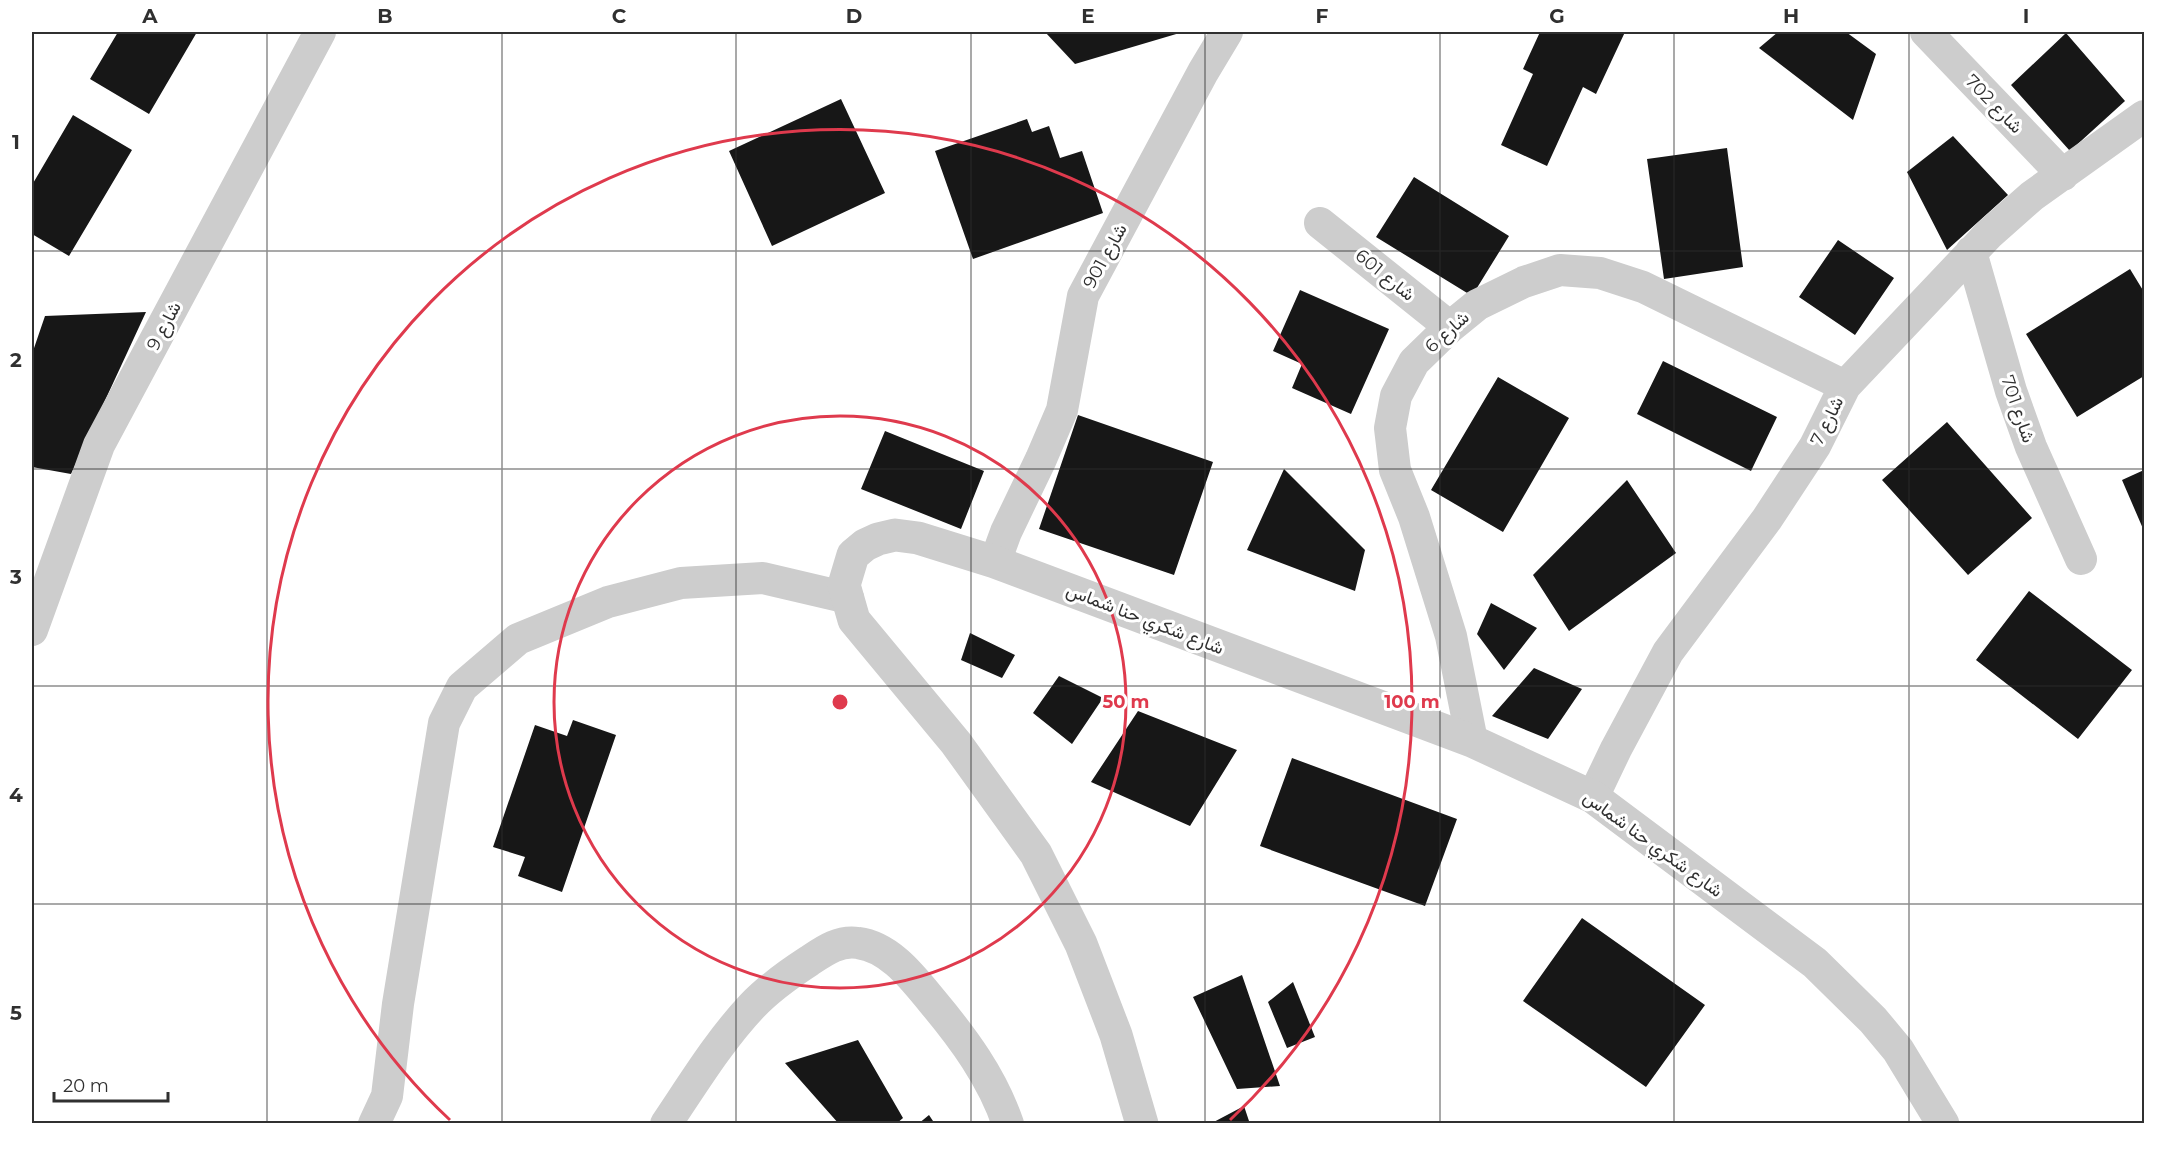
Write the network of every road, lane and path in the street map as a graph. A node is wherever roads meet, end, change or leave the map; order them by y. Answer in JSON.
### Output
{"nodes":[{"id":1,"x":321,"y":32,"type":"edge"},
{"id":2,"x":1227,"y":32,"type":"edge"},
{"id":3,"x":1926,"y":32,"type":"edge"},
{"id":4,"x":2145,"y":116,"type":"edge"},
{"id":5,"x":2063,"y":175,"type":"junction"},
{"id":6,"x":1320,"y":223,"type":"dead end"},
{"id":7,"x":1971,"y":252,"type":"junction"},
{"id":8,"x":1450,"y":327,"type":"junction"},
{"id":9,"x":1845,"y":386,"type":"junction"},
{"id":10,"x":2081,"y":559,"type":"dead end"},
{"id":11,"x":995,"y":562,"type":"junction"},
{"id":12,"x":848,"y":598,"type":"junction"},
{"id":13,"x":32,"y":630,"type":"edge"},
{"id":14,"x":1472,"y":741,"type":"junction"},
{"id":15,"x":1593,"y":797,"type":"junction"},
{"id":16,"x":374,"y":1124,"type":"edge"},
{"id":17,"x":666,"y":1124,"type":"edge"},
{"id":18,"x":1008,"y":1124,"type":"edge"},
{"id":19,"x":1142,"y":1124,"type":"edge"},
{"id":20,"x":1943,"y":1124,"type":"edge"}],
"edges":[{"from":1,"to":13,"type":"street","name":"شارع 9"},
{"from":2,"to":11,"type":"street","name":"شارع 901"},
{"from":3,"to":5,"type":"street","name":"شارع 702"},
{"from":4,"to":5,"type":"street","name":"شارع 7"},
{"from":5,"to":7,"type":"street","name":"شارع 7"},
{"from":6,"to":8,"type":"street","name":"شارع 601"},
{"from":7,"to":9,"type":"street","name":"شارع 7"},
{"from":7,"to":10,"type":"street","name":"شارع 701"},
{"from":8,"to":9,"type":"street","name":"شارع 6"},
{"from":8,"to":14,"type":"street","name":"شارع 6"},
{"from":9,"to":15,"type":"street","name":"شارع 7"},
{"from":11,"to":12,"type":"street","name":"شارع شكري حنا شماس"},
{"from":11,"to":14,"type":"street","name":"شارع شكري حنا شماس"},
{"from":12,"to":16,"type":"street"},
{"from":12,"to":19,"type":"street","name":"شارع شكري حنا شماس"},
{"from":14,"to":15,"type":"street","name":"شارع شكري حنا شماس"},
{"from":15,"to":20,"type":"street","name":"شارع شكري حنا شماس"},
{"from":17,"to":18,"type":"street"}]}
